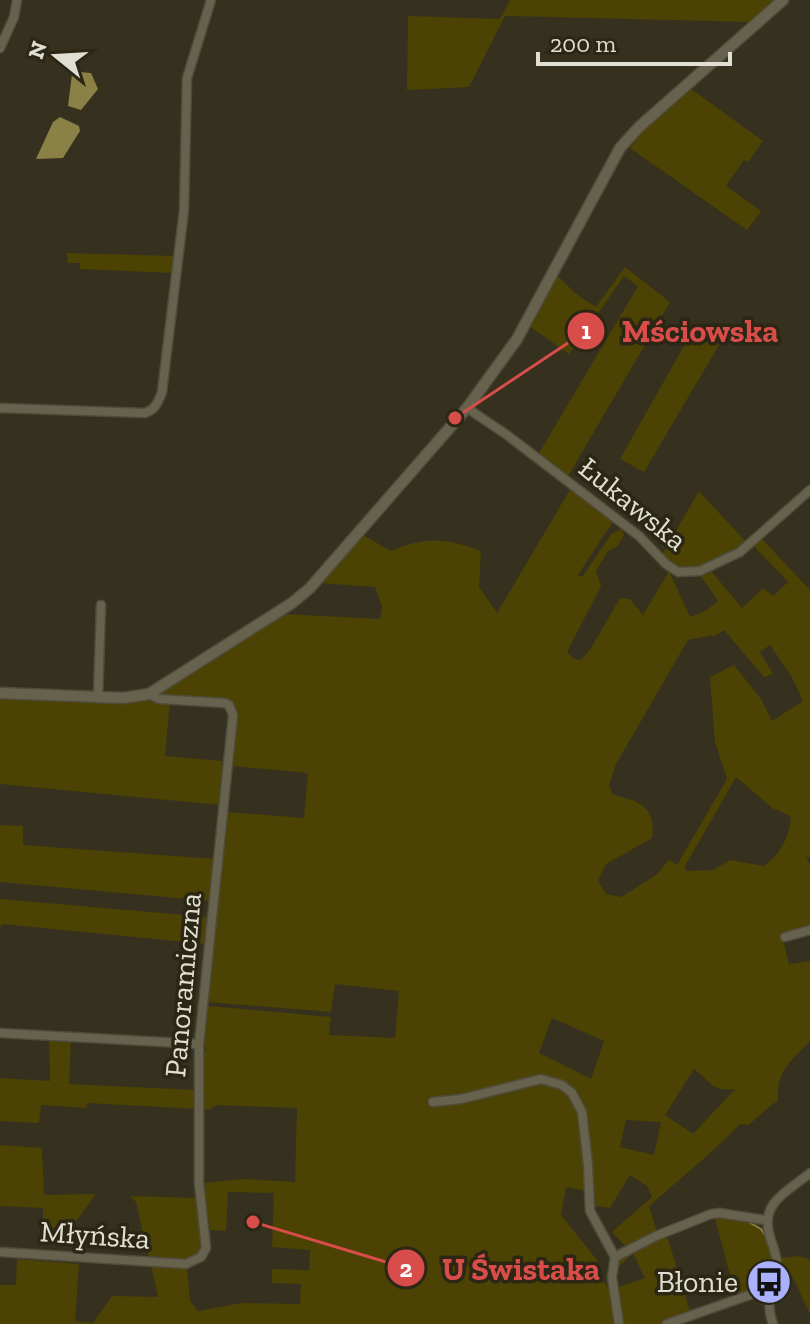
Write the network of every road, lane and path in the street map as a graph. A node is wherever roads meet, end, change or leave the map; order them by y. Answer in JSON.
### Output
{"nodes":[{"id":1,"x":17,"y":0,"type":"edge"},
{"id":2,"x":211,"y":0,"type":"edge"},
{"id":3,"x":783,"y":0,"type":"edge"},
{"id":4,"x":0,"y":48,"type":"edge"},
{"id":5,"x":0,"y":408,"type":"edge"},
{"id":6,"x":467,"y":408,"type":"junction"},
{"id":7,"x":810,"y":490,"type":"edge"},
{"id":8,"x":101,"y":605,"type":"dead end"},
{"id":9,"x":0,"y":693,"type":"edge"},
{"id":10,"x":149,"y":694,"type":"junction"},
{"id":11,"x":98,"y":697,"type":"junction"},
{"id":12,"x":810,"y":930,"type":"edge"},
{"id":13,"x":785,"y":937,"type":"dead end"},
{"id":14,"x":0,"y":1033,"type":"edge"},
{"id":15,"x":199,"y":1044,"type":"junction"},
{"id":16,"x":433,"y":1102,"type":"dead end"},
{"id":17,"x":810,"y":1173,"type":"edge"},
{"id":18,"x":765,"y":1220,"type":"junction"},
{"id":19,"x":0,"y":1252,"type":"edge"},
{"id":20,"x":615,"y":1257,"type":"junction"},
{"id":21,"x":186,"y":1264,"type":"joint"},
{"id":22,"x":770,"y":1293,"type":"junction"},
{"id":23,"x":619,"y":1324,"type":"edge"},
{"id":24,"x":667,"y":1324,"type":"edge"},
{"id":25,"x":773,"y":1324,"type":"edge"}],
"edges":[{"from":1,"to":4,"type":"street"},
{"from":2,"to":5,"type":"street"},
{"from":3,"to":6,"type":"street"},
{"from":6,"to":7,"type":"street","name":"Łukawska"},
{"from":6,"to":10,"type":"street"},
{"from":8,"to":11,"type":"street"},
{"from":9,"to":11,"type":"street"},
{"from":10,"to":11,"type":"street"},
{"from":10,"to":15,"type":"street","name":"Panoramiczna"},
{"from":12,"to":13,"type":"street"},
{"from":14,"to":15,"type":"street"},
{"from":15,"to":21,"type":"street","name":"Panoramiczna"},
{"from":16,"to":20,"type":"street"},
{"from":17,"to":18,"type":"street"},
{"from":18,"to":20,"type":"street"},
{"from":18,"to":22,"type":"street"},
{"from":19,"to":21,"type":"street","name":"Młyńska"},
{"from":20,"to":23,"type":"street"},
{"from":22,"to":24,"type":"street"},
{"from":22,"to":25,"type":"street"}]}
